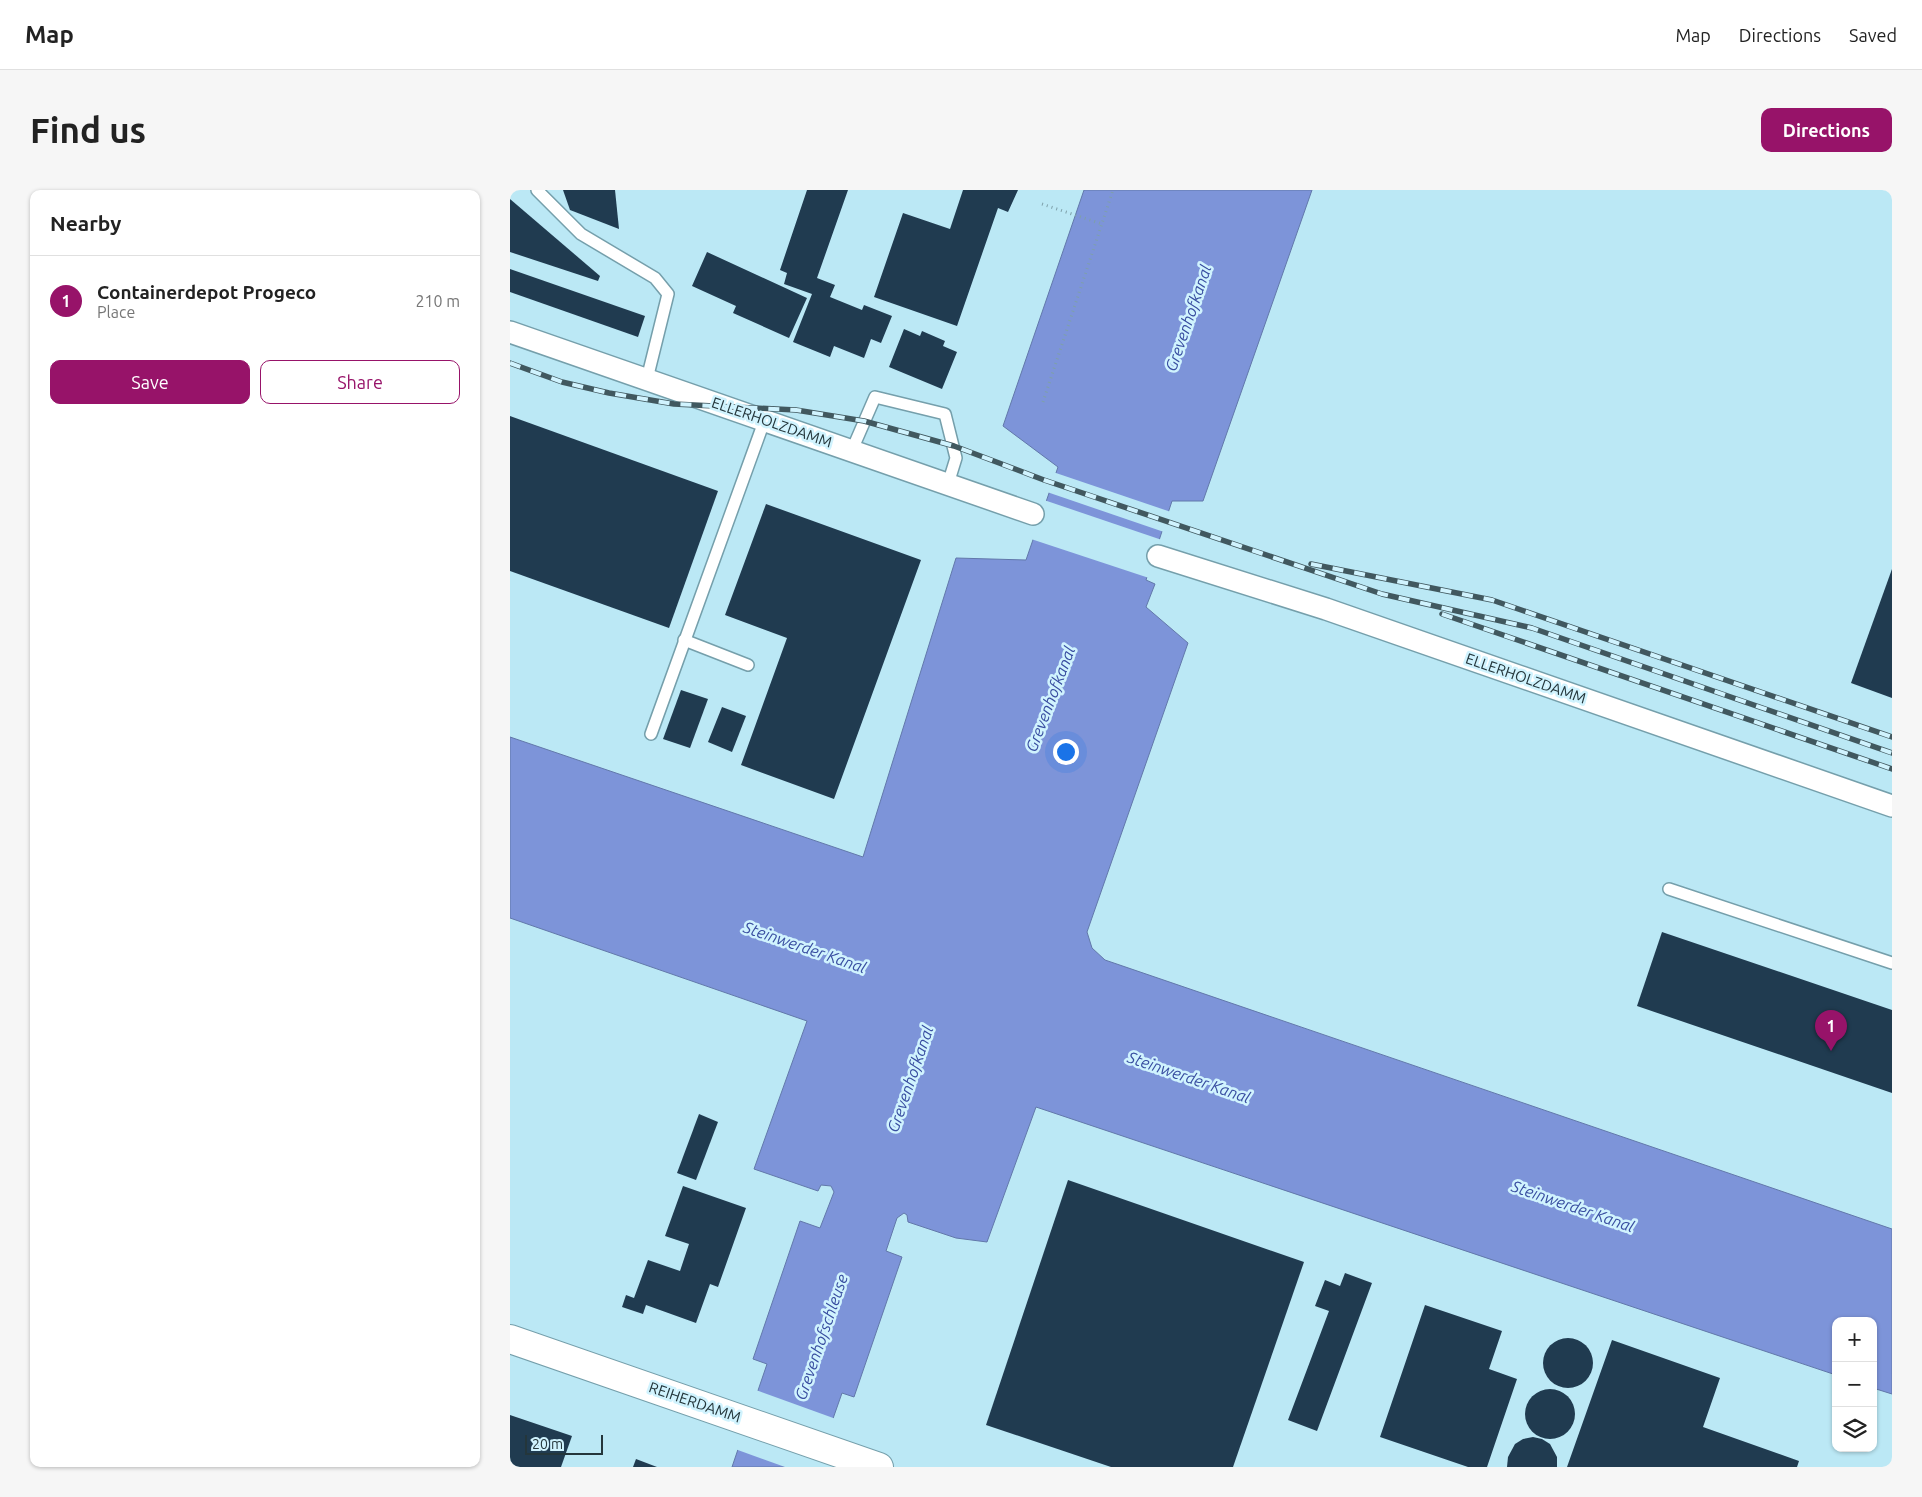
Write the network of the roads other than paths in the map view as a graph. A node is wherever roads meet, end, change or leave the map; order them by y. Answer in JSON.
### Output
{"nodes":[{"id":1,"x":537,"y":190,"type":"edge"},
{"id":2,"x":510,"y":332,"type":"edge"},
{"id":3,"x":647,"y":379,"type":"junction"},
{"id":4,"x":765,"y":419,"type":"junction"},
{"id":5,"x":852,"y":450,"type":"junction"},
{"id":6,"x":948,"y":484,"type":"junction"},
{"id":7,"x":1033,"y":514,"type":"dead end"},
{"id":8,"x":1158,"y":556,"type":"dead end"},
{"id":9,"x":684,"y":640,"type":"junction"},
{"id":10,"x":748,"y":665,"type":"dead end"},
{"id":11,"x":651,"y":734,"type":"dead end"},
{"id":12,"x":1892,"y":806,"type":"edge"},
{"id":13,"x":1670,"y":889,"type":"dead end"},
{"id":14,"x":1892,"y":963,"type":"edge"},
{"id":15,"x":510,"y":1339,"type":"edge"},
{"id":16,"x":879,"y":1467,"type":"edge"}],
"edges":[{"from":1,"to":3,"type":"lane"},
{"from":2,"to":3,"type":"street","name":"ELLERHOLZDAMM"},
{"from":3,"to":4,"type":"street","name":"ELLERHOLZDAMM"},
{"from":4,"to":5,"type":"street","name":"ELLERHOLZDAMM"},
{"from":4,"to":9,"type":"lane"},
{"from":5,"to":6,"type":"street","name":"ELLERHOLZDAMM"},
{"from":5,"to":6,"type":"lane"},
{"from":6,"to":7,"type":"street","name":"ELLERHOLZDAMM"},
{"from":8,"to":12,"type":"street","name":"ELLERHOLZDAMM"},
{"from":9,"to":10,"type":"lane"},
{"from":9,"to":11,"type":"lane"},
{"from":13,"to":14,"type":"lane"},
{"from":15,"to":16,"type":"street","name":"REIHERDAMM"}]}
